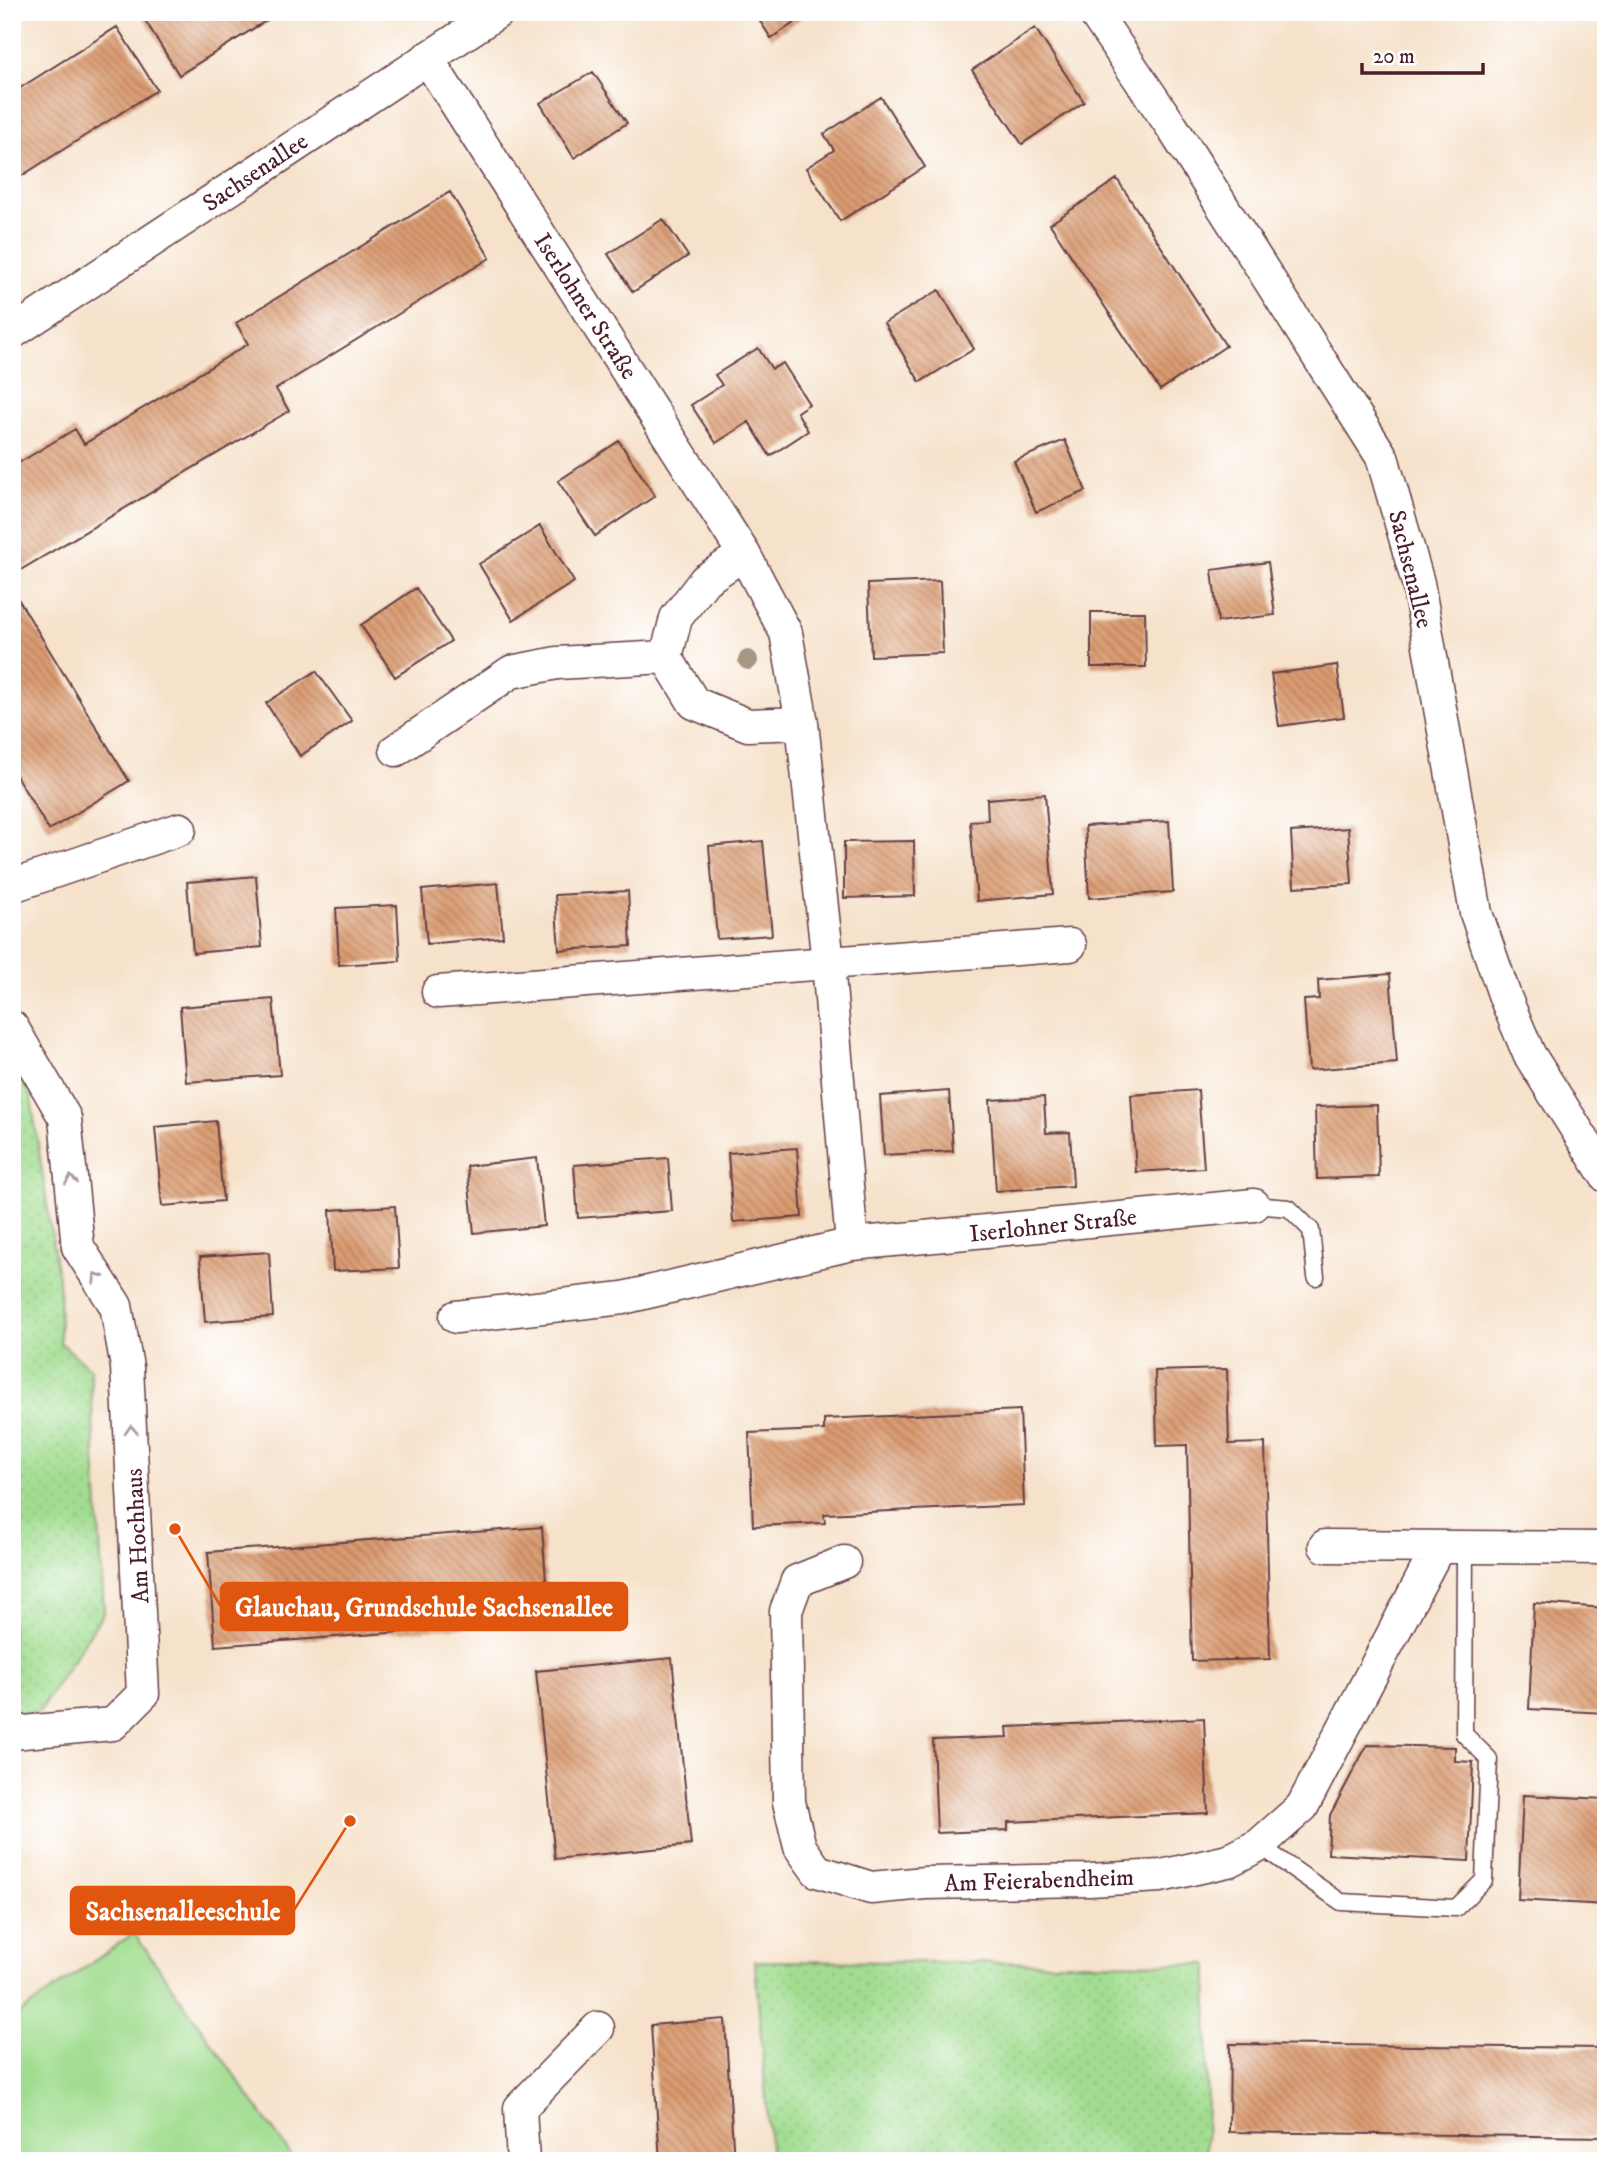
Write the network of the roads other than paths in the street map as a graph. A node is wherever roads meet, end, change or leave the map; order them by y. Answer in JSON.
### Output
{"nodes":[{"id":1,"x":498,"y":12,"type":"edge"},
{"id":2,"x":1094,"y":12,"type":"edge"},
{"id":3,"x":427,"y":58,"type":"junction"},
{"id":4,"x":12,"y":333,"type":"edge"},
{"id":5,"x":744,"y":554,"type":"junction"},
{"id":6,"x":666,"y":657,"type":"junction"},
{"id":7,"x":802,"y":723,"type":"junction"},
{"id":8,"x":396,"y":750,"type":"dead end"},
{"id":9,"x":180,"y":829,"type":"dead end"},
{"id":10,"x":12,"y":886,"type":"edge"},
{"id":11,"x":1070,"y":945,"type":"dead end"},
{"id":12,"x":828,"y":963,"type":"junction"},
{"id":13,"x":438,"y":992,"type":"dead end"},
{"id":14,"x":12,"y":1027,"type":"edge"},
{"id":15,"x":1606,"y":1176,"type":"edge"},
{"id":16,"x":1254,"y":1205,"type":"joint"},
{"id":17,"x":852,"y":1244,"type":"junction"},
{"id":18,"x":1316,"y":1277,"type":"dead end"},
{"id":19,"x":456,"y":1317,"type":"dead end"},
{"id":20,"x":1325,"y":1546,"type":"dead end"},
{"id":21,"x":1451,"y":1548,"type":"junction"},
{"id":22,"x":1606,"y":1548,"type":"edge"},
{"id":23,"x":844,"y":1562,"type":"dead end"},
{"id":24,"x":12,"y":1733,"type":"edge"},
{"id":25,"x":1259,"y":1845,"type":"junction"},
{"id":26,"x":598,"y":2028,"type":"dead end"},
{"id":27,"x":523,"y":2161,"type":"edge"}],
"edges":[{"from":1,"to":3,"type":"street","name":"Sachsenallee"},
{"from":2,"to":15,"type":"street","name":"Sachsenallee"},
{"from":3,"to":4,"type":"street","name":"Sachsenallee"},
{"from":3,"to":5,"type":"street","name":"Iserlohner Straße"},
{"from":5,"to":6,"type":"street"},
{"from":5,"to":7,"type":"street","name":"Iserlohner Straße"},
{"from":6,"to":7,"type":"street"},
{"from":6,"to":8,"type":"street"},
{"from":7,"to":12,"type":"street","name":"Iserlohner Straße"},
{"from":9,"to":10,"type":"street"},
{"from":11,"to":12,"type":"street"},
{"from":12,"to":13,"type":"street"},
{"from":12,"to":17,"type":"street","name":"Iserlohner Straße"},
{"from":24,"to":14,"type":"street","name":"Am Hochhaus","one_way":true},
{"from":16,"to":17,"type":"street","name":"Iserlohner Straße"},
{"from":16,"to":18,"type":"lane"},
{"from":17,"to":19,"type":"street","name":"Iserlohner Straße"},
{"from":20,"to":21,"type":"street"},
{"from":21,"to":22,"type":"street"},
{"from":21,"to":25,"type":"street","name":"Am Feierabendheim"},
{"from":21,"to":25,"type":"lane"},
{"from":23,"to":25,"type":"street","name":"Am Feierabendheim"},
{"from":26,"to":27,"type":"street"}]}
